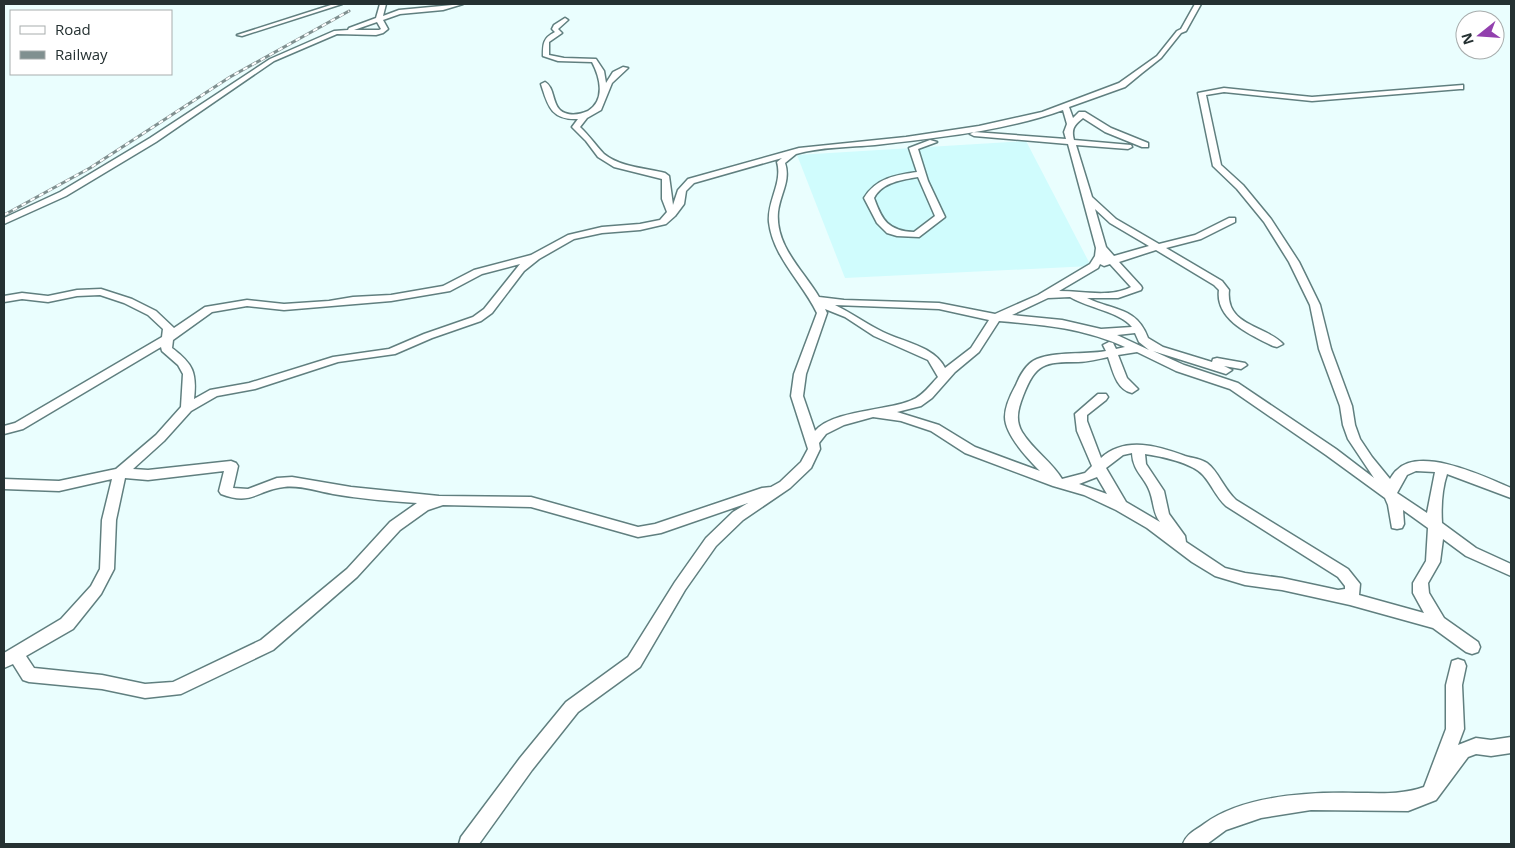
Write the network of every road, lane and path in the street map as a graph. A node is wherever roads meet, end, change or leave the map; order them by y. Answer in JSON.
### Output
{"nodes":[{"id":1,"x":339,"y":4,"type":"edge"},
{"id":2,"x":382,"y":4,"type":"edge"},
{"id":3,"x":460,"y":4,"type":"edge"},
{"id":4,"x":1198,"y":4,"type":"edge"},
{"id":5,"x":379,"y":20,"type":"junction"},
{"id":6,"x":565,"y":20,"type":"dead end"},
{"id":7,"x":346,"y":30,"type":"junction"},
{"id":8,"x":240,"y":35,"type":"dead end"},
{"id":9,"x":567,"y":61,"type":"junction"},
{"id":10,"x":584,"y":68,"type":"dead end"},
{"id":11,"x":625,"y":68,"type":"dead end"},
{"id":12,"x":593,"y":71,"type":"dead end"},
{"id":13,"x":601,"y":74,"type":"junction"},
{"id":14,"x":545,"y":84,"type":"dead end"},
{"id":15,"x":1460,"y":88,"type":"dead end"},
{"id":16,"x":604,"y":98,"type":"junction"},
{"id":17,"x":1066,"y":108,"type":"dead end"},
{"id":18,"x":584,"y":116,"type":"junction"},
{"id":19,"x":1071,"y":124,"type":"junction"},
{"id":20,"x":979,"y":128,"type":"junction"},
{"id":21,"x":961,"y":133,"type":"junction"},
{"id":22,"x":1071,"y":142,"type":"junction"},
{"id":23,"x":1145,"y":144,"type":"dead end"},
{"id":24,"x":1102,"y":146,"type":"junction"},
{"id":25,"x":1128,"y":147,"type":"dead end"},
{"id":26,"x":799,"y":150,"type":"junction"},
{"id":27,"x":1076,"y":161,"type":"junction"},
{"id":28,"x":921,"y":174,"type":"junction"},
{"id":29,"x":1087,"y":195,"type":"junction"},
{"id":30,"x":672,"y":214,"type":"junction"},
{"id":31,"x":1232,"y":220,"type":"dead end"},
{"id":32,"x":4,"y":221,"type":"edge"},
{"id":33,"x":1155,"y":247,"type":"junction"},
{"id":34,"x":1101,"y":248,"type":"junction"},
{"id":35,"x":535,"y":257,"type":"junction"},
{"id":36,"x":1112,"y":261,"type":"junction"},
{"id":37,"x":1094,"y":266,"type":"junction"},
{"id":38,"x":1071,"y":294,"type":"junction"},
{"id":39,"x":1044,"y":295,"type":"junction"},
{"id":40,"x":4,"y":299,"type":"edge"},
{"id":41,"x":817,"y":300,"type":"junction"},
{"id":42,"x":1114,"y":311,"type":"junction"},
{"id":43,"x":996,"y":317,"type":"junction"},
{"id":44,"x":1140,"y":329,"type":"junction"},
{"id":45,"x":1097,"y":331,"type":"junction"},
{"id":46,"x":168,"y":338,"type":"junction"},
{"id":47,"x":1277,"y":344,"type":"dead end"},
{"id":48,"x":1138,"y":349,"type":"junction"},
{"id":49,"x":1160,"y":350,"type":"junction"},
{"id":50,"x":1112,"y":352,"type":"junction"},
{"id":51,"x":1190,"y":359,"type":"junction"},
{"id":52,"x":1241,"y":365,"type":"dead end"},
{"id":53,"x":1226,"y":370,"type":"dead end"},
{"id":54,"x":944,"y":378,"type":"junction"},
{"id":55,"x":1132,"y":389,"type":"dead end"},
{"id":56,"x":1102,"y":397,"type":"dead end"},
{"id":57,"x":187,"y":408,"type":"junction"},
{"id":58,"x":873,"y":413,"type":"junction"},
{"id":59,"x":4,"y":430,"type":"edge"},
{"id":60,"x":812,"y":443,"type":"junction"},
{"id":61,"x":1138,"y":449,"type":"junction"},
{"id":62,"x":1100,"y":466,"type":"junction"},
{"id":63,"x":1443,"y":468,"type":"junction"},
{"id":64,"x":120,"y":473,"type":"junction"},
{"id":65,"x":1061,"y":483,"type":"junction"},
{"id":66,"x":4,"y":484,"type":"edge"},
{"id":67,"x":785,"y":485,"type":"junction"},
{"id":68,"x":1511,"y":493,"type":"edge"},
{"id":69,"x":1390,"y":495,"type":"junction"},
{"id":70,"x":442,"y":500,"type":"junction"},
{"id":71,"x":1121,"y":506,"type":"junction"},
{"id":72,"x":1396,"y":524,"type":"dead end"},
{"id":73,"x":1436,"y":526,"type":"junction"},
{"id":74,"x":1196,"y":558,"type":"junction"},
{"id":75,"x":1511,"y":570,"type":"edge"},
{"id":76,"x":1338,"y":597,"type":"junction"},
{"id":77,"x":1438,"y":623,"type":"junction"},
{"id":78,"x":1472,"y":647,"type":"dead end"},
{"id":79,"x":9,"y":658,"type":"edge"},
{"id":80,"x":1458,"y":666,"type":"dead end"},
{"id":81,"x":1511,"y":745,"type":"edge"},
{"id":82,"x":1408,"y":802,"type":"junction"},
{"id":83,"x":468,"y":844,"type":"edge"},
{"id":84,"x":1192,"y":844,"type":"edge"}],
"edges":[{"from":1,"to":8,"type":"street"},
{"from":2,"to":5,"type":"street"},
{"from":3,"to":5,"type":"street"},
{"from":4,"to":20,"type":"street"},
{"from":5,"to":7,"type":"street"},
{"from":5,"to":7,"type":"street"},
{"from":6,"to":9,"type":"street"},
{"from":7,"to":32,"type":"street"},
{"from":9,"to":10,"type":"street"},
{"from":9,"to":13,"type":"street"},
{"from":11,"to":16,"type":"street"},
{"from":12,"to":13,"type":"street"},
{"from":13,"to":16,"type":"street"},
{"from":14,"to":18,"type":"street"},
{"from":15,"to":69,"type":"street"},
{"from":16,"to":18,"type":"street"},
{"from":17,"to":19,"type":"street"},
{"from":18,"to":30,"type":"street"},
{"from":19,"to":22,"type":"street"},
{"from":19,"to":23,"type":"street"},
{"from":20,"to":21,"type":"street"},
{"from":20,"to":26,"type":"street"},
{"from":21,"to":22,"type":"street"},
{"from":21,"to":28,"type":"street"},
{"from":22,"to":24,"type":"street"},
{"from":22,"to":27,"type":"street"},
{"from":24,"to":25,"type":"street"},
{"from":24,"to":27,"type":"street"},
{"from":26,"to":30,"type":"street"},
{"from":26,"to":41,"type":"street"},
{"from":27,"to":29,"type":"street"},
{"from":28,"to":28,"type":"street"},
{"from":29,"to":33,"type":"street"},
{"from":29,"to":34,"type":"street"},
{"from":30,"to":35,"type":"street"},
{"from":31,"to":33,"type":"street"},
{"from":33,"to":36,"type":"street"},
{"from":33,"to":47,"type":"street"},
{"from":34,"to":36,"type":"street"},
{"from":34,"to":37,"type":"street"},
{"from":35,"to":46,"type":"street"},
{"from":35,"to":57,"type":"street"},
{"from":36,"to":37,"type":"street"},
{"from":36,"to":38,"type":"street"},
{"from":37,"to":39,"type":"street"},
{"from":38,"to":39,"type":"street"},
{"from":38,"to":42,"type":"street"},
{"from":39,"to":43,"type":"street"},
{"from":40,"to":46,"type":"street"},
{"from":41,"to":43,"type":"street"},
{"from":41,"to":54,"type":"street"},
{"from":41,"to":60,"type":"street"},
{"from":42,"to":44,"type":"street"},
{"from":42,"to":45,"type":"street"},
{"from":43,"to":45,"type":"street"},
{"from":43,"to":54,"type":"street"},
{"from":44,"to":45,"type":"street"},
{"from":44,"to":49,"type":"street"},
{"from":45,"to":48,"type":"street"},
{"from":45,"to":49,"type":"street"},
{"from":45,"to":50,"type":"street"},
{"from":46,"to":57,"type":"street"},
{"from":46,"to":59,"type":"street"},
{"from":48,"to":49,"type":"street"},
{"from":48,"to":50,"type":"street"},
{"from":48,"to":69,"type":"street"},
{"from":49,"to":51,"type":"street"},
{"from":50,"to":55,"type":"street"},
{"from":50,"to":65,"type":"street"},
{"from":51,"to":52,"type":"street"},
{"from":51,"to":53,"type":"street"},
{"from":54,"to":58,"type":"street"},
{"from":56,"to":62,"type":"street"},
{"from":57,"to":64,"type":"street"},
{"from":58,"to":60,"type":"street"},
{"from":58,"to":65,"type":"street"},
{"from":60,"to":67,"type":"street"},
{"from":61,"to":62,"type":"street"},
{"from":61,"to":74,"type":"street"},
{"from":61,"to":76,"type":"street"},
{"from":62,"to":65,"type":"street"},
{"from":62,"to":71,"type":"street"},
{"from":63,"to":68,"type":"street"},
{"from":63,"to":69,"type":"street"},
{"from":63,"to":73,"type":"street"},
{"from":64,"to":66,"type":"street"},
{"from":64,"to":70,"type":"street"},
{"from":64,"to":79,"type":"street"},
{"from":65,"to":71,"type":"street"},
{"from":67,"to":70,"type":"street"},
{"from":67,"to":83,"type":"street"},
{"from":69,"to":72,"type":"street"},
{"from":69,"to":73,"type":"street"},
{"from":70,"to":79,"type":"street"},
{"from":71,"to":74,"type":"street"},
{"from":73,"to":75,"type":"street"},
{"from":73,"to":77,"type":"street"},
{"from":74,"to":76,"type":"street"},
{"from":76,"to":77,"type":"street"},
{"from":77,"to":78,"type":"street"},
{"from":80,"to":82,"type":"street"},
{"from":81,"to":82,"type":"street"},
{"from":82,"to":84,"type":"street"}]}
